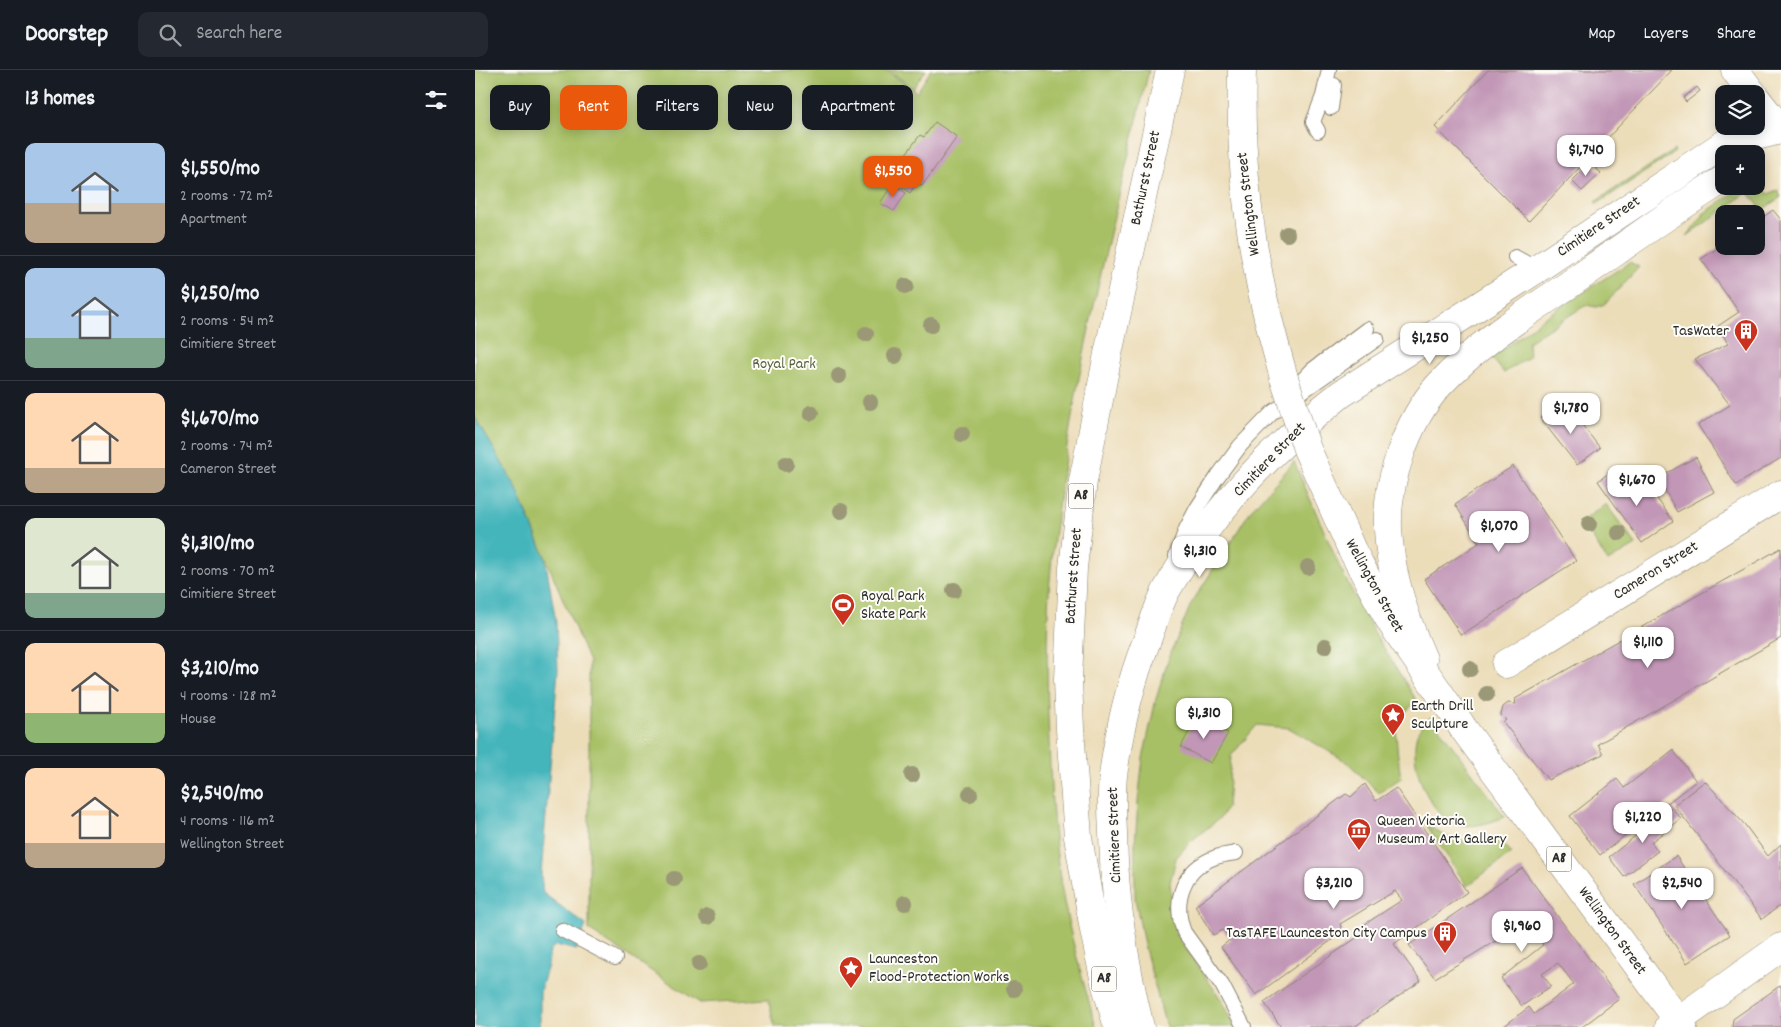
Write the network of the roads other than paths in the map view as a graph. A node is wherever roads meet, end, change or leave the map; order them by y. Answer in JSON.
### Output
{"nodes":[{"id":1,"x":1170,"y":70,"type":"edge"},
{"id":2,"x":1242,"y":70,"type":"edge"},
{"id":3,"x":1324,"y":70,"type":"edge"},
{"id":4,"x":1329,"y":70,"type":"edge"},
{"id":5,"x":1338,"y":70,"type":"edge"},
{"id":6,"x":1735,"y":70,"type":"edge"},
{"id":7,"x":1746,"y":85,"type":"edge"},
{"id":8,"x":1330,"y":107,"type":"junction"},
{"id":9,"x":1765,"y":110,"type":"edge"},
{"id":10,"x":1781,"y":130,"type":"edge"},
{"id":11,"x":1765,"y":145,"type":"edge"},
{"id":12,"x":1715,"y":186,"type":"edge"},
{"id":13,"x":1310,"y":387,"type":"junction"},
{"id":14,"x":1341,"y":394,"type":"junction"},
{"id":15,"x":1273,"y":412,"type":"junction"},
{"id":16,"x":1781,"y":494,"type":"edge"},
{"id":17,"x":1166,"y":592,"type":"junction"},
{"id":18,"x":1506,"y":664,"type":"dead end"},
{"id":19,"x":1433,"y":681,"type":"junction"},
{"id":20,"x":1236,"y":853,"type":"dead end"},
{"id":21,"x":562,"y":930,"type":"dead end"},
{"id":22,"x":1781,"y":947,"type":"edge"},
{"id":23,"x":615,"y":958,"type":"dead end"},
{"id":24,"x":1677,"y":1025,"type":"edge"},
{"id":25,"x":1118,"y":1027,"type":"edge"},
{"id":26,"x":1140,"y":1027,"type":"edge"},
{"id":27,"x":1244,"y":1027,"type":"edge"}],
"edges":[{"from":1,"to":25,"type":"main road","name":"Bathurst Street","number":"A8"},
{"from":2,"to":19,"type":"main road","name":"Wellington Street","number":"A8","bridge":true},
{"from":3,"to":8,"type":"lane"},
{"from":4,"to":8,"type":"lane"},
{"from":5,"to":8,"type":"lane"},
{"from":6,"to":7,"type":"main road"},
{"from":9,"to":10,"type":"main road"},
{"from":10,"to":11,"type":"main road"},
{"from":10,"to":14,"type":"main road","name":"Cimitiere Street"},
{"from":12,"to":19,"type":"main road","name":"Cimitiere Street"},
{"from":13,"to":14,"type":"lane"},
{"from":13,"to":15,"type":"lane"},
{"from":13,"to":15,"type":"lane"},
{"from":14,"to":17,"type":"main road","name":"Cimitiere Street"},
{"from":15,"to":17,"type":"lane"},
{"from":16,"to":18,"type":"main road","name":"Cameron Street"},
{"from":17,"to":26,"type":"main road","name":"Cimitiere Street"},
{"from":19,"to":24,"type":"main road","name":"Wellington Street","number":"A8"},
{"from":20,"to":27,"type":"lane"},
{"from":21,"to":23,"type":"lane"},
{"from":22,"to":24,"type":"main road"}]}
